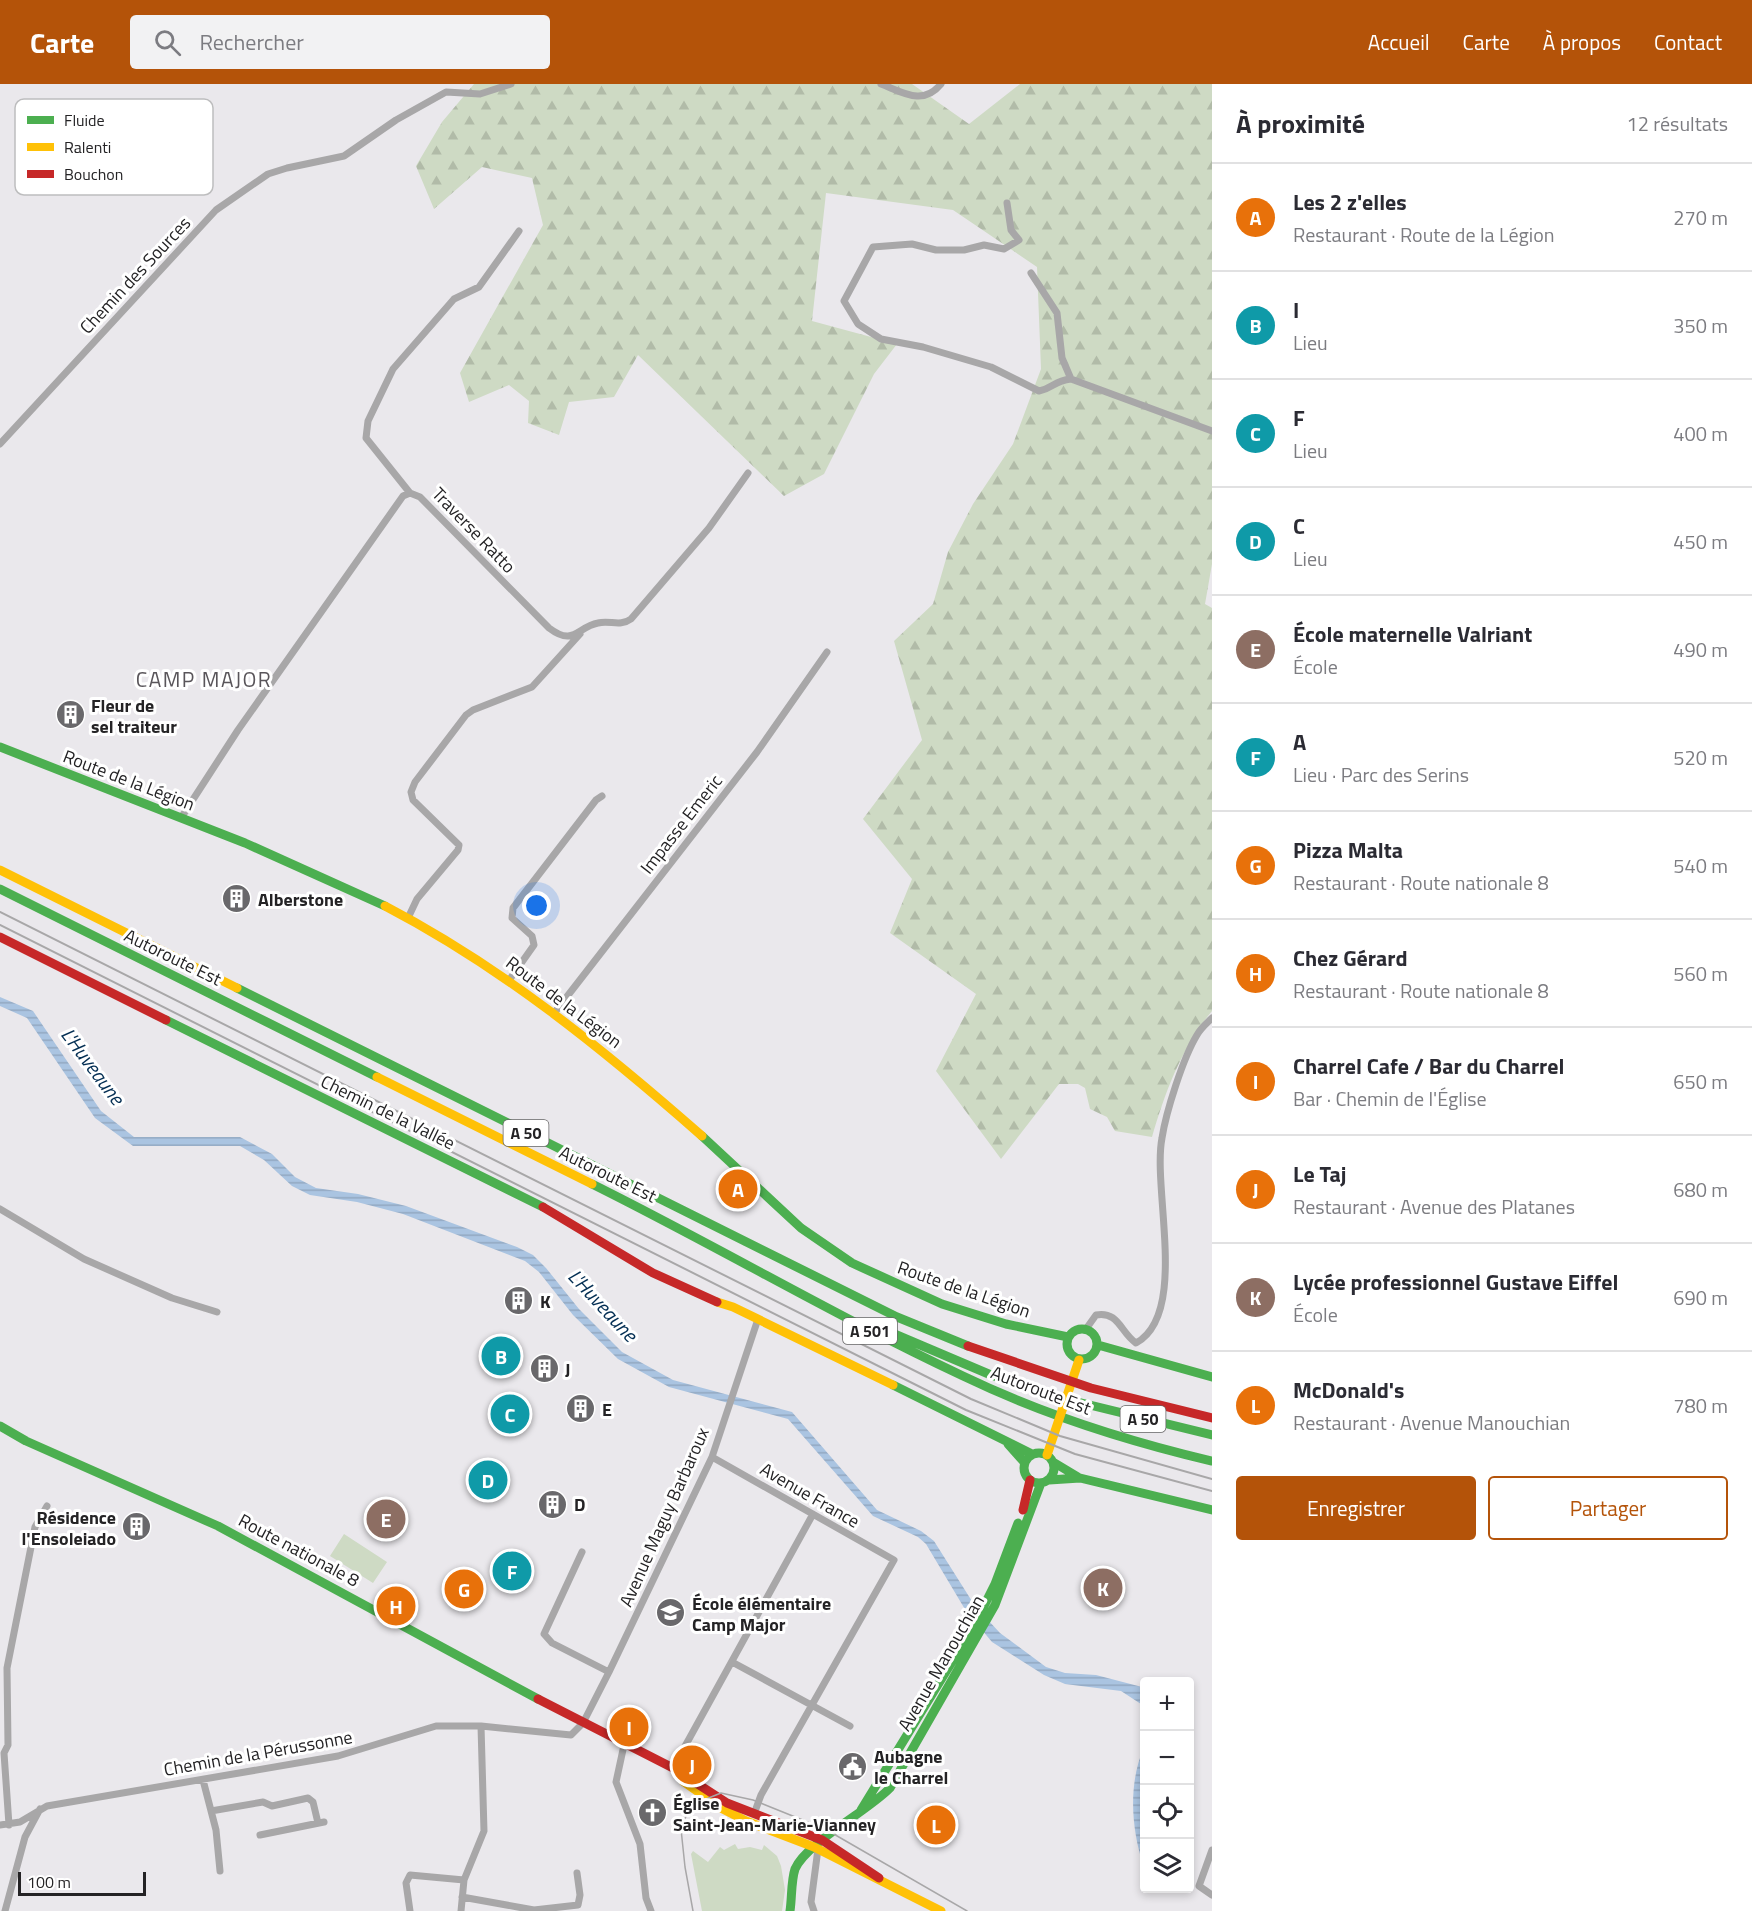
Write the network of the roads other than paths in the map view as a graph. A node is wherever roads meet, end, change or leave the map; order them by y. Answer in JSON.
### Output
{"nodes":[{"id":1,"x":511,"y":84,"type":"edge"},
{"id":2,"x":881,"y":84,"type":"edge"},
{"id":3,"x":941,"y":84,"type":"edge"},
{"id":4,"x":1007,"y":203,"type":"dead end"},
{"id":5,"x":519,"y":231,"type":"dead end"},
{"id":6,"x":1031,"y":273,"type":"dead end"},
{"id":7,"x":1071,"y":379,"type":"junction"},
{"id":8,"x":1212,"y":431,"type":"edge"},
{"id":9,"x":0,"y":444,"type":"edge"},
{"id":10,"x":748,"y":473,"type":"dead end"},
{"id":11,"x":410,"y":493,"type":"junction"},
{"id":12,"x":580,"y":634,"type":"junction"},
{"id":13,"x":827,"y":652,"type":"dead end"},
{"id":14,"x":0,"y":747,"type":"edge"},
{"id":15,"x":602,"y":796,"type":"dead end"},
{"id":16,"x":181,"y":818,"type":"junction"},
{"id":17,"x":0,"y":870,"type":"edge"},
{"id":18,"x":0,"y":889,"type":"edge"},
{"id":19,"x":408,"y":918,"type":"junction"},
{"id":20,"x":0,"y":937,"type":"edge"},
{"id":21,"x":510,"y":979,"type":"junction"},
{"id":22,"x":555,"y":1012,"type":"junction"},
{"id":23,"x":1212,"y":1018,"type":"edge"},
{"id":24,"x":0,"y":1209,"type":"edge"},
{"id":25,"x":695,"y":1235,"type":"junction"},
{"id":26,"x":217,"y":1312,"type":"dead end"},
{"id":27,"x":758,"y":1318,"type":"junction"},
{"id":28,"x":1086,"y":1329,"type":"junction"},
{"id":29,"x":1068,"y":1337,"type":"junction"},
{"id":30,"x":1098,"y":1345,"type":"junction"},
{"id":31,"x":1079,"y":1359,"type":"junction"},
{"id":32,"x":1212,"y":1377,"type":"edge"},
{"id":33,"x":1212,"y":1418,"type":"edge"},
{"id":34,"x":0,"y":1426,"type":"edge"},
{"id":35,"x":1212,"y":1435,"type":"edge"},
{"id":36,"x":1006,"y":1443,"type":"junction"},
{"id":37,"x":1032,"y":1454,"type":"junction"},
{"id":38,"x":712,"y":1457,"type":"junction"},
{"id":39,"x":1050,"y":1458,"type":"junction"},
{"id":40,"x":1212,"y":1461,"type":"edge"},
{"id":41,"x":1025,"y":1463,"type":"junction"},
{"id":42,"x":1080,"y":1478,"type":"junction"},
{"id":43,"x":1030,"y":1480,"type":"junction"},
{"id":44,"x":1045,"y":1482,"type":"junction"},
{"id":45,"x":47,"y":1506,"type":"dead end"},
{"id":46,"x":1212,"y":1510,"type":"edge"},
{"id":47,"x":813,"y":1514,"type":"junction"},
{"id":48,"x":1024,"y":1517,"type":"junction"},
{"id":49,"x":582,"y":1552,"type":"dead end"},
{"id":50,"x":732,"y":1662,"type":"junction"},
{"id":51,"x":609,"y":1672,"type":"junction"},
{"id":52,"x":812,"y":1705,"type":"junction"},
{"id":53,"x":579,"y":1720,"type":"junction"},
{"id":54,"x":481,"y":1726,"type":"junction"},
{"id":55,"x":850,"y":1726,"type":"dead end"},
{"id":56,"x":624,"y":1745,"type":"junction"},
{"id":57,"x":657,"y":1762,"type":"junction"},
{"id":58,"x":673,"y":1768,"type":"junction"},
{"id":59,"x":203,"y":1780,"type":"junction"},
{"id":60,"x":40,"y":1809,"type":"junction"},
{"id":61,"x":211,"y":1811,"type":"junction"},
{"id":62,"x":754,"y":1814,"type":"junction"},
{"id":63,"x":0,"y":1825,"type":"edge"},
{"id":64,"x":9,"y":1826,"type":"junction"},
{"id":65,"x":260,"y":1835,"type":"dead end"},
{"id":66,"x":818,"y":1846,"type":"junction"},
{"id":67,"x":1212,"y":1851,"type":"edge"},
{"id":68,"x":220,"y":1870,"type":"dead end"},
{"id":69,"x":577,"y":1873,"type":"dead end"},
{"id":70,"x":464,"y":1880,"type":"junction"},
{"id":71,"x":1212,"y":1895,"type":"edge"},
{"id":72,"x":462,"y":1897,"type":"junction"},
{"id":73,"x":646,"y":1898,"type":"junction"},
{"id":74,"x":5,"y":1911,"type":"edge"},
{"id":75,"x":410,"y":1911,"type":"edge"},
{"id":76,"x":461,"y":1911,"type":"edge"},
{"id":77,"x":643,"y":1911,"type":"edge"},
{"id":78,"x":651,"y":1911,"type":"edge"},
{"id":79,"x":790,"y":1911,"type":"edge"},
{"id":80,"x":814,"y":1911,"type":"edge"},
{"id":81,"x":941,"y":1911,"type":"edge"}],
"edges":[{"from":1,"to":9,"type":"street","name":"Chemin des Sources"},
{"from":2,"to":3,"type":"street"},
{"from":4,"to":7,"type":"street"},
{"from":5,"to":11,"type":"street"},
{"from":6,"to":7,"type":"street"},
{"from":7,"to":8,"type":"street"},
{"from":10,"to":12,"type":"street"},
{"from":11,"to":12,"type":"street","name":"Traverse Ratto"},
{"from":11,"to":16,"type":"street","name":"Traverse Ratto"},
{"from":12,"to":19,"type":"street"},
{"from":13,"to":22,"type":"street","name":"Impasse Emeric"},
{"from":14,"to":16,"type":"main road","name":"Route de la Légion"},
{"from":15,"to":21,"type":"street"},
{"from":16,"to":19,"type":"main road","name":"Route de la Légion"},
{"from":17,"to":33,"type":"main road","name":"Autoroute Est","number":"A 50"},
{"from":18,"to":25,"type":"main road","name":"Autoroute Est","number":"A 50"},
{"from":19,"to":21,"type":"main road","name":"Route de la Légion"},
{"from":20,"to":27,"type":"main road","name":"Chemin de la Vallée"},
{"from":21,"to":22,"type":"main road","name":"Route de la Légion"},
{"from":22,"to":29,"type":"main road","name":"Route de la Légion"},
{"from":23,"to":28,"type":"street"},
{"from":24,"to":26,"type":"street"},
{"from":25,"to":35,"type":"main road","number":"A 50"},
{"from":25,"to":40,"type":"main road","name":"Autoroute Est","number":"A 501"},
{"from":27,"to":36,"type":"main road","name":"Chemin de la Vallée"},
{"from":27,"to":38,"type":"street","name":"Avenue Maguy Barbaroux"},
{"from":28,"to":29,"type":"main road"},
{"from":28,"to":30,"type":"main road"},
{"from":29,"to":31,"type":"main road"},
{"from":30,"to":31,"type":"main road"},
{"from":30,"to":32,"type":"main road"},
{"from":31,"to":39,"type":"main road"},
{"from":34,"to":53,"type":"main road","name":"Route nationale 8"},
{"from":36,"to":37,"type":"main road","name":"Chemin de la Vallée"},
{"from":36,"to":41,"type":"main road"},
{"from":37,"to":39,"type":"main road"},
{"from":37,"to":41,"type":"main road"},
{"from":38,"to":47,"type":"street","name":"Avenue France"},
{"from":38,"to":51,"type":"street","name":"Avenue Maguy Barbaroux"},
{"from":39,"to":42,"type":"main road"},
{"from":39,"to":44,"type":"main road"},
{"from":41,"to":43,"type":"main road"},
{"from":42,"to":44,"type":"main road"},
{"from":42,"to":46,"type":"main road"},
{"from":43,"to":44,"type":"main road"},
{"from":43,"to":48,"type":"main road","name":"Avenue Manouchian"},
{"from":44,"to":48,"type":"main road","name":"Avenue Manouchian"},
{"from":45,"to":64,"type":"street"},
{"from":47,"to":50,"type":"street"},
{"from":47,"to":52,"type":"street","name":"Avenue France"},
{"from":48,"to":66,"type":"main road","name":"Avenue Manouchian"},
{"from":49,"to":51,"type":"street"},
{"from":50,"to":52,"type":"street"},
{"from":50,"to":58,"type":"street"},
{"from":51,"to":53,"type":"street","name":"Avenue Maguy Barbaroux"},
{"from":52,"to":55,"type":"street"},
{"from":52,"to":62,"type":"street"},
{"from":53,"to":54,"type":"street","name":"Chemin de la Pérussonne"},
{"from":53,"to":56,"type":"main road","name":"Route nationale 8"},
{"from":54,"to":59,"type":"street","name":"Chemin de la Pérussonne"},
{"from":54,"to":70,"type":"street"},
{"from":56,"to":57,"type":"main road","name":"Route nationale 8"},
{"from":56,"to":73,"type":"street"},
{"from":57,"to":58,"type":"main road"},
{"from":57,"to":66,"type":"main road"},
{"from":58,"to":62,"type":"main road"},
{"from":59,"to":60,"type":"street","name":"Chemin de la Pérussonne"},
{"from":59,"to":61,"type":"street"},
{"from":60,"to":64,"type":"street","name":"Chemin de la Pérussonne"},
{"from":60,"to":74,"type":"street"},
{"from":61,"to":65,"type":"street"},
{"from":61,"to":68,"type":"street"},
{"from":62,"to":66,"type":"main road"},
{"from":63,"to":64,"type":"street"},
{"from":66,"to":79,"type":"main road","name":"Avenue Manouchian"},
{"from":66,"to":80,"type":"street"},
{"from":66,"to":81,"type":"main road"},
{"from":67,"to":71,"type":"street"},
{"from":69,"to":72,"type":"street"},
{"from":70,"to":72,"type":"street"},
{"from":70,"to":75,"type":"street"},
{"from":72,"to":76,"type":"street"},
{"from":73,"to":77,"type":"street"},
{"from":73,"to":78,"type":"street"}]}
